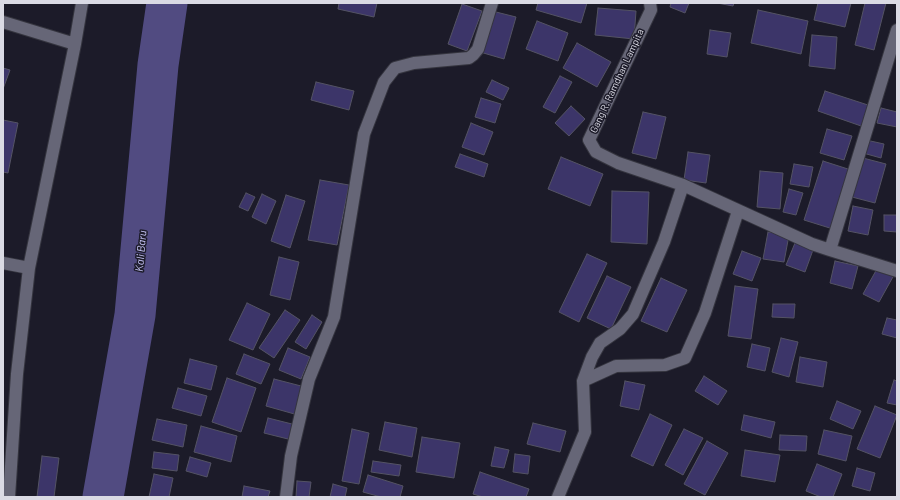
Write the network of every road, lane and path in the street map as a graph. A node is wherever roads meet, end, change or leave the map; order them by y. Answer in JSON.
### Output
{"nodes":[{"id":1,"x":82,"y":3,"type":"edge"},
{"id":2,"x":492,"y":3,"type":"edge"},
{"id":3,"x":650,"y":3,"type":"edge"},
{"id":4,"x":3,"y":22,"type":"edge"},
{"id":5,"x":897,"y":30,"type":"edge"},
{"id":6,"x":75,"y":44,"type":"junction"},
{"id":7,"x":683,"y":185,"type":"junction"},
{"id":8,"x":738,"y":211,"type":"junction"},
{"id":9,"x":830,"y":250,"type":"junction"},
{"id":10,"x":3,"y":263,"type":"edge"},
{"id":11,"x":29,"y":268,"type":"junction"},
{"id":12,"x":897,"y":271,"type":"edge"},
{"id":13,"x":583,"y":381,"type":"junction"},
{"id":14,"x":9,"y":497,"type":"edge"},
{"id":15,"x":286,"y":497,"type":"edge"},
{"id":16,"x":558,"y":497,"type":"edge"}],
"edges":[{"from":1,"to":6,"type":"street"},
{"from":2,"to":15,"type":"street"},
{"from":3,"to":7,"type":"street","name":"Gang R. Ramdhan Lampita"},
{"from":4,"to":6,"type":"street"},
{"from":5,"to":9,"type":"street"},
{"from":6,"to":11,"type":"street"},
{"from":7,"to":8,"type":"street"},
{"from":7,"to":13,"type":"street"},
{"from":8,"to":9,"type":"street"},
{"from":8,"to":13,"type":"street"},
{"from":9,"to":12,"type":"street"},
{"from":10,"to":11,"type":"street"},
{"from":11,"to":14,"type":"street"},
{"from":13,"to":16,"type":"street"}]}
